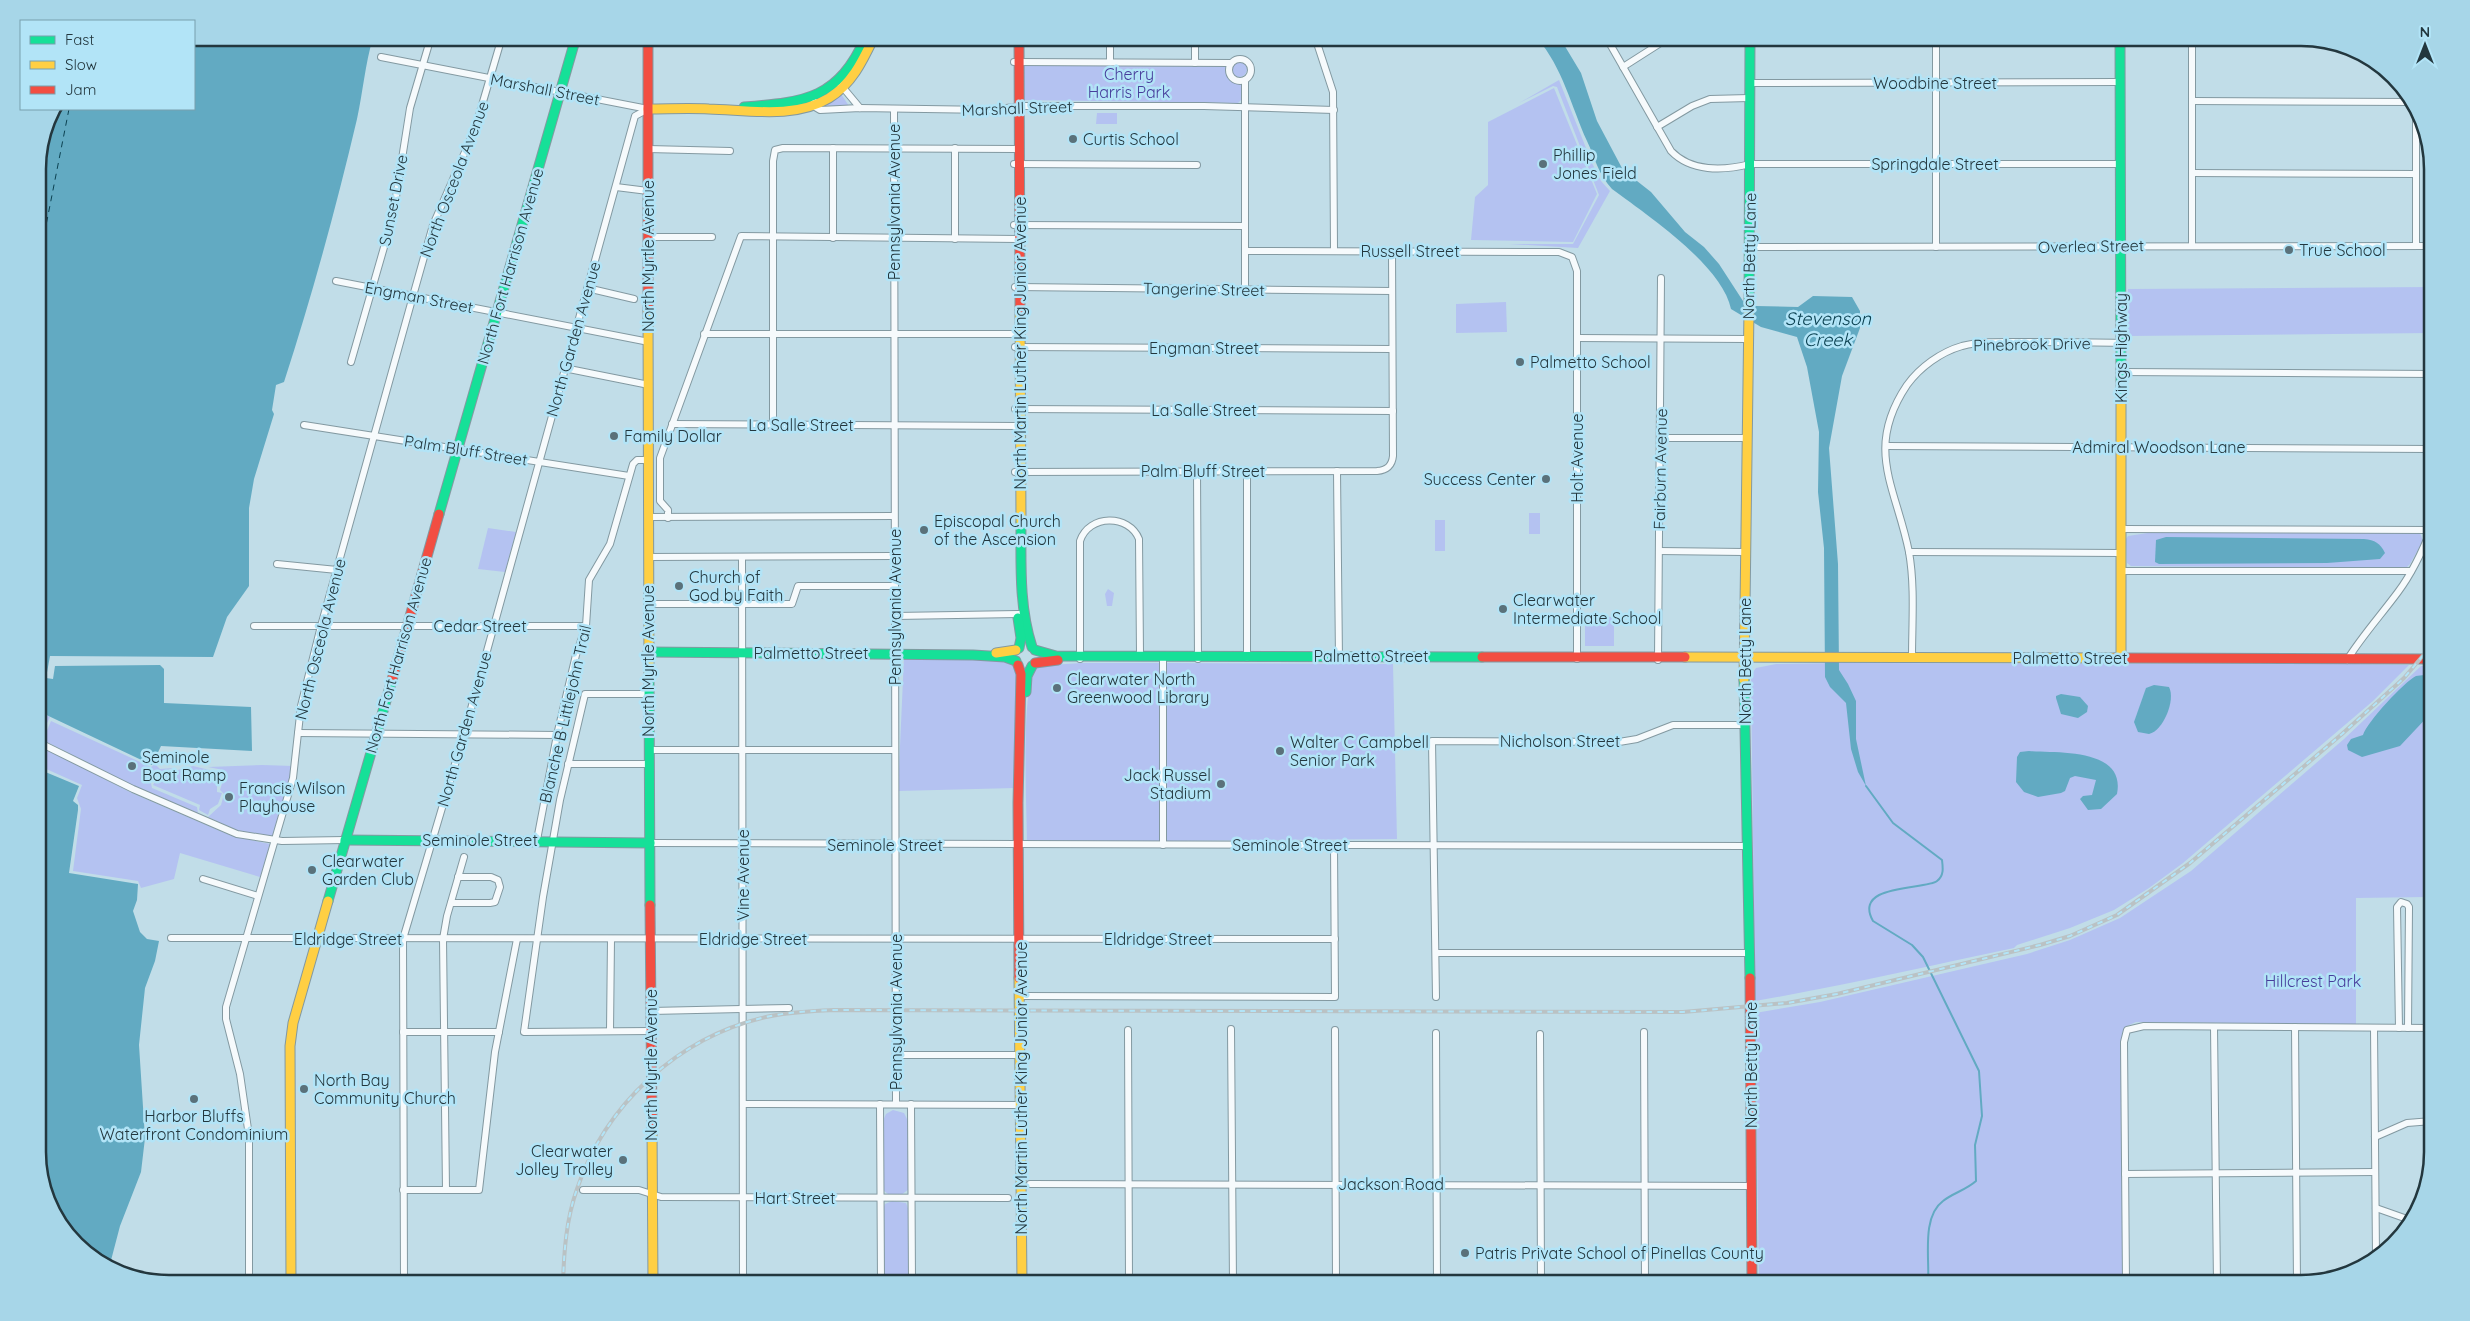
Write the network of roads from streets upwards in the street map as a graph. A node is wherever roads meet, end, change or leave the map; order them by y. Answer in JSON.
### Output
{"nodes":[{"id":1,"x":1318,"y":46,"type":"edge"},
{"id":2,"x":1611,"y":46,"type":"edge"},
{"id":3,"x":1657,"y":46,"type":"edge"},
{"id":4,"x":1750,"y":46,"type":"edge"},
{"id":5,"x":1936,"y":46,"type":"edge"},
{"id":6,"x":2120,"y":46,"type":"edge"},
{"id":7,"x":2192,"y":46,"type":"edge"},
{"id":8,"x":428,"y":47,"type":"edge"},
{"id":9,"x":499,"y":47,"type":"edge"},
{"id":10,"x":573,"y":47,"type":"edge"},
{"id":11,"x":648,"y":47,"type":"edge"},
{"id":12,"x":862,"y":47,"type":"edge"},
{"id":13,"x":870,"y":47,"type":"edge"},
{"id":14,"x":1015,"y":47,"type":"edge"},
{"id":15,"x":1018,"y":47,"type":"edge"},
{"id":16,"x":1110,"y":47,"type":"edge"},
{"id":17,"x":1195,"y":47,"type":"edge"},
{"id":18,"x":380,"y":57,"type":"dead end"},
{"id":19,"x":1016,"y":62,"type":"junction"},
{"id":20,"x":1110,"y":62,"type":"junction"},
{"id":21,"x":1195,"y":63,"type":"junction"},
{"id":22,"x":1231,"y":64,"type":"junction"},
{"id":23,"x":423,"y":66,"type":"junction"},
{"id":24,"x":1623,"y":67,"type":"junction"},
{"id":25,"x":490,"y":79,"type":"junction"},
{"id":26,"x":1245,"y":80,"type":"junction"},
{"id":27,"x":2120,"y":82,"type":"junction"},
{"id":28,"x":1749,"y":83,"type":"junction"},
{"id":29,"x":1935,"y":83,"type":"junction"},
{"id":30,"x":840,"y":85,"type":"junction"},
{"id":31,"x":560,"y":92,"type":"junction"},
{"id":32,"x":1749,"y":98,"type":"junction"},
{"id":33,"x":2192,"y":101,"type":"junction"},
{"id":34,"x":2404,"y":102,"type":"edge"},
{"id":35,"x":819,"y":103,"type":"junction"},
{"id":36,"x":1016,"y":106,"type":"junction"},
{"id":37,"x":860,"y":108,"type":"junction"},
{"id":38,"x":1245,"y":108,"type":"junction"},
{"id":39,"x":648,"y":109,"type":"junction"},
{"id":40,"x":712,"y":109,"type":"junction"},
{"id":41,"x":894,"y":110,"type":"junction"},
{"id":42,"x":1334,"y":110,"type":"junction"},
{"id":43,"x":1657,"y":126,"type":"junction"},
{"id":44,"x":2416,"y":128,"type":"edge"},
{"id":45,"x":833,"y":148,"type":"junction"},
{"id":46,"x":894,"y":148,"type":"junction"},
{"id":47,"x":955,"y":148,"type":"junction"},
{"id":48,"x":648,"y":149,"type":"junction"},
{"id":49,"x":1017,"y":149,"type":"junction"},
{"id":50,"x":730,"y":151,"type":"dead end"},
{"id":51,"x":1017,"y":164,"type":"junction"},
{"id":52,"x":1750,"y":164,"type":"junction"},
{"id":53,"x":1936,"y":164,"type":"junction"},
{"id":54,"x":2121,"y":164,"type":"junction"},
{"id":55,"x":1197,"y":165,"type":"dead end"},
{"id":56,"x":2192,"y":173,"type":"junction"},
{"id":57,"x":2416,"y":174,"type":"junction"},
{"id":58,"x":616,"y":187,"type":"junction"},
{"id":59,"x":648,"y":191,"type":"junction"},
{"id":60,"x":1017,"y":225,"type":"junction"},
{"id":61,"x":1245,"y":226,"type":"junction"},
{"id":62,"x":649,"y":237,"type":"junction"},
{"id":63,"x":712,"y":237,"type":"dead end"},
{"id":64,"x":772,"y":237,"type":"junction"},
{"id":65,"x":833,"y":238,"type":"junction"},
{"id":66,"x":894,"y":238,"type":"junction"},
{"id":67,"x":955,"y":239,"type":"junction"},
{"id":68,"x":1017,"y":239,"type":"junction"},
{"id":69,"x":2192,"y":245,"type":"junction"},
{"id":70,"x":1750,"y":246,"type":"junction"},
{"id":71,"x":1936,"y":246,"type":"junction"},
{"id":72,"x":2121,"y":246,"type":"junction"},
{"id":73,"x":2416,"y":246,"type":"junction"},
{"id":74,"x":2423,"y":246,"type":"edge"},
{"id":75,"x":1246,"y":251,"type":"junction"},
{"id":76,"x":1334,"y":251,"type":"junction"},
{"id":77,"x":1392,"y":252,"type":"junction"},
{"id":78,"x":1572,"y":257,"type":"joint"},
{"id":79,"x":1661,"y":278,"type":"dead end"},
{"id":80,"x":336,"y":281,"type":"dead end"},
{"id":81,"x":1017,"y":287,"type":"junction"},
{"id":82,"x":373,"y":288,"type":"junction"},
{"id":83,"x":587,"y":288,"type":"junction"},
{"id":84,"x":1245,"y":288,"type":"junction"},
{"id":85,"x":1392,"y":291,"type":"junction"},
{"id":86,"x":413,"y":296,"type":"junction"},
{"id":87,"x":634,"y":299,"type":"dead end"},
{"id":88,"x":496,"y":312,"type":"junction"},
{"id":89,"x":576,"y":328,"type":"junction"},
{"id":90,"x":704,"y":334,"type":"junction"},
{"id":91,"x":773,"y":334,"type":"junction"},
{"id":92,"x":894,"y":334,"type":"junction"},
{"id":93,"x":1017,"y":334,"type":"junction"},
{"id":94,"x":1577,"y":338,"type":"junction"},
{"id":95,"x":1662,"y":338,"type":"junction"},
{"id":96,"x":1748,"y":339,"type":"junction"},
{"id":97,"x":649,"y":342,"type":"junction"},
{"id":98,"x":2121,"y":342,"type":"junction"},
{"id":99,"x":1017,"y":348,"type":"junction"},
{"id":100,"x":1392,"y":348,"type":"junction"},
{"id":101,"x":351,"y":362,"type":"dead end"},
{"id":102,"x":564,"y":368,"type":"junction"},
{"id":103,"x":2120,"y":372,"type":"junction"},
{"id":104,"x":2423,"y":374,"type":"edge"},
{"id":105,"x":649,"y":385,"type":"junction"},
{"id":106,"x":1017,"y":409,"type":"junction"},
{"id":107,"x":1393,"y":411,"type":"junction"},
{"id":108,"x":304,"y":424,"type":"dead end"},
{"id":109,"x":672,"y":424,"type":"junction"},
{"id":110,"x":773,"y":425,"type":"junction"},
{"id":111,"x":895,"y":425,"type":"junction"},
{"id":112,"x":1017,"y":426,"type":"junction"},
{"id":113,"x":373,"y":436,"type":"junction"},
{"id":114,"x":1660,"y":438,"type":"junction"},
{"id":115,"x":1746,"y":438,"type":"junction"},
{"id":116,"x":1886,"y":446,"type":"junction"},
{"id":117,"x":2122,"y":447,"type":"junction"},
{"id":118,"x":457,"y":449,"type":"junction"},
{"id":119,"x":2423,"y":449,"type":"edge"},
{"id":120,"x":649,"y":460,"type":"junction"},
{"id":121,"x":538,"y":462,"type":"junction"},
{"id":122,"x":1197,"y":471,"type":"junction"},
{"id":123,"x":1247,"y":471,"type":"junction"},
{"id":124,"x":1338,"y":471,"type":"junction"},
{"id":125,"x":1018,"y":472,"type":"junction"},
{"id":126,"x":629,"y":476,"type":"junction"},
{"id":127,"x":894,"y":516,"type":"junction"},
{"id":128,"x":649,"y":517,"type":"junction"},
{"id":129,"x":668,"y":518,"type":"junction"},
{"id":130,"x":2423,"y":528,"type":"edge"},
{"id":131,"x":2121,"y":529,"type":"junction"},
{"id":132,"x":2423,"y":546,"type":"edge"},
{"id":133,"x":1659,"y":552,"type":"junction"},
{"id":134,"x":1744,"y":552,"type":"junction"},
{"id":135,"x":1909,"y":552,"type":"junction"},
{"id":136,"x":2121,"y":553,"type":"junction"},
{"id":137,"x":894,"y":556,"type":"junction"},
{"id":138,"x":648,"y":557,"type":"junction"},
{"id":139,"x":742,"y":557,"type":"junction"},
{"id":140,"x":277,"y":564,"type":"dead end"},
{"id":141,"x":337,"y":570,"type":"junction"},
{"id":142,"x":2121,"y":571,"type":"junction"},
{"id":143,"x":2411,"y":572,"type":"junction"},
{"id":144,"x":895,"y":586,"type":"junction"},
{"id":145,"x":742,"y":603,"type":"junction"},
{"id":146,"x":648,"y":604,"type":"junction"},
{"id":147,"x":1020,"y":614,"type":"junction"},
{"id":148,"x":895,"y":616,"type":"junction"},
{"id":149,"x":254,"y":626,"type":"dead end"},
{"id":150,"x":321,"y":626,"type":"junction"},
{"id":151,"x":493,"y":626,"type":"junction"},
{"id":152,"x":586,"y":626,"type":"junction"},
{"id":153,"x":406,"y":627,"type":"junction"},
{"id":154,"x":1034,"y":648,"type":"junction"},
{"id":155,"x":1018,"y":649,"type":"junction"},
{"id":156,"x":648,"y":652,"type":"junction"},
{"id":157,"x":742,"y":653,"type":"junction"},
{"id":158,"x":895,"y":654,"type":"junction"},
{"id":159,"x":1140,"y":654,"type":"junction"},
{"id":160,"x":973,"y":655,"type":"junction"},
{"id":161,"x":1080,"y":657,"type":"junction"},
{"id":162,"x":1163,"y":657,"type":"junction"},
{"id":163,"x":1198,"y":657,"type":"junction"},
{"id":164,"x":1247,"y":658,"type":"junction"},
{"id":165,"x":1339,"y":658,"type":"junction"},
{"id":166,"x":1576,"y":658,"type":"junction"},
{"id":167,"x":1658,"y":658,"type":"junction"},
{"id":168,"x":1744,"y":658,"type":"junction"},
{"id":169,"x":1912,"y":658,"type":"junction"},
{"id":170,"x":2121,"y":658,"type":"junction"},
{"id":171,"x":2424,"y":659,"type":"edge"},
{"id":172,"x":2347,"y":660,"type":"junction"},
{"id":173,"x":1017,"y":663,"type":"junction"},
{"id":174,"x":1034,"y":665,"type":"junction"},
{"id":175,"x":648,"y":694,"type":"junction"},
{"id":176,"x":1745,"y":725,"type":"junction"},
{"id":177,"x":298,"y":733,"type":"junction"},
{"id":178,"x":376,"y":733,"type":"junction"},
{"id":179,"x":464,"y":734,"type":"junction"},
{"id":180,"x":557,"y":736,"type":"junction"},
{"id":181,"x":47,"y":747,"type":"edge"},
{"id":182,"x":742,"y":749,"type":"junction"},
{"id":183,"x":649,"y":750,"type":"junction"},
{"id":184,"x":895,"y":750,"type":"junction"},
{"id":185,"x":568,"y":764,"type":"junction"},
{"id":186,"x":649,"y":764,"type":"junction"},
{"id":187,"x":346,"y":840,"type":"junction"},
{"id":188,"x":431,"y":840,"type":"junction"},
{"id":189,"x":537,"y":840,"type":"junction"},
{"id":190,"x":274,"y":841,"type":"junction"},
{"id":191,"x":553,"y":841,"type":"junction"},
{"id":192,"x":650,"y":843,"type":"junction"},
{"id":193,"x":742,"y":844,"type":"junction"},
{"id":194,"x":895,"y":844,"type":"junction"},
{"id":195,"x":1021,"y":845,"type":"junction"},
{"id":196,"x":1163,"y":845,"type":"junction"},
{"id":197,"x":1334,"y":845,"type":"junction"},
{"id":198,"x":1434,"y":846,"type":"junction"},
{"id":199,"x":1747,"y":846,"type":"junction"},
{"id":200,"x":464,"y":857,"type":"dead end"},
{"id":201,"x":458,"y":877,"type":"junction"},
{"id":202,"x":203,"y":879,"type":"dead end"},
{"id":203,"x":258,"y":896,"type":"junction"},
{"id":204,"x":451,"y":903,"type":"junction"},
{"id":205,"x":170,"y":938,"type":"dead end"},
{"id":206,"x":246,"y":938,"type":"junction"},
{"id":207,"x":317,"y":938,"type":"junction"},
{"id":208,"x":443,"y":938,"type":"junction"},
{"id":209,"x":403,"y":939,"type":"junction"},
{"id":210,"x":517,"y":939,"type":"junction"},
{"id":211,"x":538,"y":939,"type":"junction"},
{"id":212,"x":611,"y":939,"type":"junction"},
{"id":213,"x":650,"y":939,"type":"junction"},
{"id":214,"x":1020,"y":939,"type":"junction"},
{"id":215,"x":1335,"y":939,"type":"junction"},
{"id":216,"x":743,"y":940,"type":"junction"},
{"id":217,"x":896,"y":940,"type":"junction"},
{"id":218,"x":1436,"y":953,"type":"junction"},
{"id":219,"x":1750,"y":953,"type":"junction"},
{"id":220,"x":1020,"y":996,"type":"junction"},
{"id":221,"x":1436,"y":997,"type":"dead end"},
{"id":222,"x":789,"y":1008,"type":"dead end"},
{"id":223,"x":743,"y":1009,"type":"junction"},
{"id":224,"x":651,"y":1011,"type":"junction"},
{"id":225,"x":2214,"y":1027,"type":"junction"},
{"id":226,"x":2295,"y":1028,"type":"junction"},
{"id":227,"x":2374,"y":1028,"type":"junction"},
{"id":228,"x":2400,"y":1028,"type":"junction"},
{"id":229,"x":2408,"y":1028,"type":"junction"},
{"id":230,"x":2424,"y":1028,"type":"edge"},
{"id":231,"x":1128,"y":1030,"type":"dead end"},
{"id":232,"x":1231,"y":1030,"type":"dead end"},
{"id":233,"x":1335,"y":1030,"type":"dead end"},
{"id":234,"x":610,"y":1031,"type":"junction"},
{"id":235,"x":651,"y":1031,"type":"junction"},
{"id":236,"x":403,"y":1032,"type":"junction"},
{"id":237,"x":443,"y":1032,"type":"junction"},
{"id":238,"x":499,"y":1032,"type":"junction"},
{"id":239,"x":1436,"y":1032,"type":"dead end"},
{"id":240,"x":1644,"y":1032,"type":"dead end"},
{"id":241,"x":1540,"y":1034,"type":"dead end"},
{"id":242,"x":896,"y":1055,"type":"junction"},
{"id":243,"x":1020,"y":1055,"type":"junction"},
{"id":244,"x":743,"y":1104,"type":"junction"},
{"id":245,"x":880,"y":1104,"type":"junction"},
{"id":246,"x":896,"y":1104,"type":"junction"},
{"id":247,"x":911,"y":1104,"type":"junction"},
{"id":248,"x":1021,"y":1105,"type":"junction"},
{"id":249,"x":2424,"y":1121,"type":"edge"},
{"id":250,"x":249,"y":1136,"type":"junction"},
{"id":251,"x":290,"y":1136,"type":"junction"},
{"id":252,"x":2375,"y":1136,"type":"junction"},
{"id":253,"x":204,"y":1137,"type":"dead end"},
{"id":254,"x":2296,"y":1172,"type":"junction"},
{"id":255,"x":2375,"y":1172,"type":"junction"},
{"id":256,"x":2216,"y":1173,"type":"junction"},
{"id":257,"x":2125,"y":1174,"type":"junction"},
{"id":258,"x":1128,"y":1183,"type":"junction"},
{"id":259,"x":1030,"y":1184,"type":"dead end"},
{"id":260,"x":1232,"y":1184,"type":"junction"},
{"id":261,"x":1336,"y":1184,"type":"junction"},
{"id":262,"x":1437,"y":1184,"type":"junction"},
{"id":263,"x":1540,"y":1185,"type":"junction"},
{"id":264,"x":1644,"y":1186,"type":"junction"},
{"id":265,"x":1751,"y":1186,"type":"junction"},
{"id":266,"x":403,"y":1190,"type":"junction"},
{"id":267,"x":446,"y":1190,"type":"junction"},
{"id":268,"x":583,"y":1190,"type":"dead end"},
{"id":269,"x":652,"y":1194,"type":"junction"},
{"id":270,"x":880,"y":1197,"type":"junction"},
{"id":271,"x":912,"y":1197,"type":"junction"},
{"id":272,"x":743,"y":1198,"type":"junction"},
{"id":273,"x":1008,"y":1198,"type":"dead end"},
{"id":274,"x":2376,"y":1208,"type":"junction"},
{"id":275,"x":2404,"y":1218,"type":"edge"},
{"id":276,"x":2376,"y":1249,"type":"edge"},
{"id":277,"x":249,"y":1275,"type":"edge"},
{"id":278,"x":291,"y":1275,"type":"edge"},
{"id":279,"x":404,"y":1275,"type":"edge"},
{"id":280,"x":653,"y":1275,"type":"edge"},
{"id":281,"x":743,"y":1275,"type":"edge"},
{"id":282,"x":881,"y":1275,"type":"edge"},
{"id":283,"x":912,"y":1275,"type":"edge"},
{"id":284,"x":1022,"y":1275,"type":"edge"},
{"id":285,"x":1128,"y":1275,"type":"edge"},
{"id":286,"x":1232,"y":1275,"type":"edge"},
{"id":287,"x":1336,"y":1275,"type":"edge"},
{"id":288,"x":1437,"y":1275,"type":"edge"},
{"id":289,"x":1541,"y":1275,"type":"edge"},
{"id":290,"x":1645,"y":1275,"type":"edge"},
{"id":291,"x":1752,"y":1275,"type":"edge"},
{"id":292,"x":2126,"y":1275,"type":"edge"},
{"id":293,"x":2217,"y":1275,"type":"edge"},
{"id":294,"x":2297,"y":1275,"type":"edge"}],
"edges":[{"from":1,"to":42,"type":"street"},
{"from":2,"to":24,"type":"street","name":"Springdale Street"},
{"from":3,"to":24,"type":"street"},
{"from":4,"to":28,"type":"street","name":"North Betty Lane"},
{"from":5,"to":29,"type":"street"},
{"from":6,"to":27,"type":"street","name":"Kings Highway"},
{"from":7,"to":33,"type":"street"},
{"from":8,"to":23,"type":"street","name":"Sunset Drive"},
{"from":9,"to":25,"type":"street","name":"North Osceola Avenue"},
{"from":10,"to":31,"type":"street","name":"North Fort Harrison Avenue"},
{"from":11,"to":39,"type":"street","name":"North Myrtle Avenue"},
{"from":12,"to":30,"type":"street"},
{"from":13,"to":30,"type":"street"},
{"from":14,"to":19,"type":"street","name":"North Martin Luther King Junior Avenue"},
{"from":15,"to":19,"type":"street","name":"North Martin Luther King Junior Avenue"},
{"from":16,"to":20,"type":"street"},
{"from":17,"to":21,"type":"street"},
{"from":18,"to":23,"type":"street","name":"Marshall Street"},
{"from":19,"to":20,"type":"street"},
{"from":19,"to":36,"type":"street","name":"North Martin Luther King Junior Avenue"},
{"from":20,"to":21,"type":"street"},
{"from":21,"to":22,"type":"street"},
{"from":22,"to":26,"type":"street"},
{"from":22,"to":26,"type":"street"},
{"from":23,"to":25,"type":"street","name":"Marshall Street"},
{"from":23,"to":82,"type":"street","name":"Sunset Drive"},
{"from":24,"to":43,"type":"street","name":"Springdale Street"},
{"from":25,"to":31,"type":"street","name":"Marshall Street"},
{"from":25,"to":86,"type":"street","name":"North Osceola Avenue"},
{"from":26,"to":38,"type":"street"},
{"from":27,"to":29,"type":"street","name":"Woodbine Street"},
{"from":27,"to":54,"type":"street","name":"Kings Highway"},
{"from":28,"to":29,"type":"street","name":"Woodbine Street"},
{"from":28,"to":32,"type":"street","name":"North Betty Lane"},
{"from":29,"to":53,"type":"street"},
{"from":30,"to":35,"type":"street"},
{"from":30,"to":37,"type":"street"},
{"from":31,"to":39,"type":"street","name":"Marshall Street"},
{"from":31,"to":88,"type":"street","name":"North Fort Harrison Avenue"},
{"from":32,"to":43,"type":"street"},
{"from":32,"to":52,"type":"street","name":"North Betty Lane"},
{"from":33,"to":34,"type":"street"},
{"from":33,"to":56,"type":"street"},
{"from":35,"to":37,"type":"street","name":"Marshall Street"},
{"from":35,"to":40,"type":"street","name":"Marshall Street"},
{"from":35,"to":40,"type":"street","name":"Marshall Street"},
{"from":36,"to":38,"type":"street","name":"Marshall Street"},
{"from":36,"to":41,"type":"street","name":"Marshall Street"},
{"from":36,"to":49,"type":"street","name":"North Martin Luther King Junior Avenue"},
{"from":37,"to":41,"type":"street","name":"Marshall Street"},
{"from":38,"to":42,"type":"street","name":"Marshall Street"},
{"from":38,"to":61,"type":"street"},
{"from":39,"to":40,"type":"street","name":"Marshall Street"},
{"from":39,"to":48,"type":"street","name":"North Myrtle Avenue"},
{"from":39,"to":58,"type":"street","name":"North Garden Avenue"},
{"from":41,"to":46,"type":"street","name":"Pennsylvania Avenue"},
{"from":42,"to":76,"type":"street"},
{"from":43,"to":52,"type":"street","name":"Springdale Street"},
{"from":44,"to":57,"type":"street"},
{"from":45,"to":46,"type":"street"},
{"from":45,"to":64,"type":"street"},
{"from":45,"to":65,"type":"street"},
{"from":46,"to":47,"type":"street"},
{"from":46,"to":66,"type":"street","name":"Pennsylvania Avenue"},
{"from":47,"to":49,"type":"street"},
{"from":47,"to":67,"type":"street"},
{"from":48,"to":50,"type":"street"},
{"from":48,"to":59,"type":"street","name":"North Myrtle Avenue"},
{"from":49,"to":51,"type":"street","name":"North Martin Luther King Junior Avenue"},
{"from":51,"to":55,"type":"street"},
{"from":51,"to":60,"type":"street","name":"North Martin Luther King Junior Avenue"},
{"from":52,"to":53,"type":"street","name":"Springdale Street"},
{"from":52,"to":70,"type":"street","name":"North Betty Lane"},
{"from":53,"to":54,"type":"street","name":"Springdale Street"},
{"from":53,"to":71,"type":"street"},
{"from":54,"to":72,"type":"street","name":"Kings Highway"},
{"from":56,"to":57,"type":"street"},
{"from":56,"to":69,"type":"street"},
{"from":57,"to":73,"type":"street"},
{"from":58,"to":59,"type":"street"},
{"from":58,"to":83,"type":"street","name":"North Garden Avenue"},
{"from":59,"to":62,"type":"street","name":"North Myrtle Avenue"},
{"from":60,"to":61,"type":"street"},
{"from":60,"to":68,"type":"street","name":"North Martin Luther King Junior Avenue"},
{"from":61,"to":75,"type":"street"},
{"from":62,"to":63,"type":"street"},
{"from":62,"to":97,"type":"street","name":"North Myrtle Avenue"},
{"from":64,"to":65,"type":"street"},
{"from":64,"to":90,"type":"street"},
{"from":64,"to":91,"type":"street"},
{"from":65,"to":66,"type":"street"},
{"from":66,"to":67,"type":"street"},
{"from":66,"to":92,"type":"street","name":"Pennsylvania Avenue"},
{"from":67,"to":68,"type":"street"},
{"from":68,"to":81,"type":"street","name":"North Martin Luther King Junior Avenue"},
{"from":69,"to":72,"type":"street","name":"Overlea Street"},
{"from":69,"to":73,"type":"street","name":"Overlea Street"},
{"from":70,"to":71,"type":"street","name":"Overlea Street"},
{"from":70,"to":96,"type":"street","name":"North Betty Lane"},
{"from":71,"to":72,"type":"street","name":"Overlea Street"},
{"from":72,"to":98,"type":"street","name":"Kings Highway"},
{"from":73,"to":74,"type":"street","name":"Overlea Street"},
{"from":75,"to":76,"type":"street","name":"Russell Street"},
{"from":75,"to":84,"type":"street"},
{"from":76,"to":77,"type":"street","name":"Russell Street"},
{"from":77,"to":78,"type":"street","name":"Russell Street"},
{"from":77,"to":85,"type":"street"},
{"from":78,"to":94,"type":"street","name":"Holt Avenue"},
{"from":79,"to":95,"type":"street","name":"Fairburn Avenue"},
{"from":80,"to":82,"type":"street","name":"Engman Street"},
{"from":81,"to":84,"type":"street","name":"Tangerine Street"},
{"from":81,"to":93,"type":"street","name":"North Martin Luther King Junior Avenue"},
{"from":82,"to":86,"type":"street","name":"Engman Street"},
{"from":82,"to":101,"type":"street","name":"Sunset Drive"},
{"from":83,"to":87,"type":"street"},
{"from":83,"to":89,"type":"street","name":"North Garden Avenue"},
{"from":84,"to":85,"type":"street","name":"Tangerine Street"},
{"from":85,"to":100,"type":"street"},
{"from":86,"to":88,"type":"street","name":"Engman Street"},
{"from":86,"to":113,"type":"street","name":"North Osceola Avenue"},
{"from":88,"to":89,"type":"street","name":"Engman Street"},
{"from":88,"to":118,"type":"street","name":"North Fort Harrison Avenue"},
{"from":89,"to":97,"type":"street","name":"Engman Street"},
{"from":89,"to":102,"type":"street","name":"North Garden Avenue"},
{"from":90,"to":91,"type":"street"},
{"from":90,"to":109,"type":"street"},
{"from":91,"to":92,"type":"street"},
{"from":91,"to":110,"type":"street"},
{"from":92,"to":93,"type":"street"},
{"from":92,"to":111,"type":"street","name":"Pennsylvania Avenue"},
{"from":93,"to":99,"type":"street","name":"North Martin Luther King Junior Avenue"},
{"from":94,"to":95,"type":"street"},
{"from":94,"to":166,"type":"street","name":"Holt Avenue"},
{"from":95,"to":96,"type":"street"},
{"from":95,"to":114,"type":"street","name":"Fairburn Avenue"},
{"from":96,"to":115,"type":"street","name":"North Betty Lane"},
{"from":97,"to":105,"type":"street","name":"North Myrtle Avenue"},
{"from":98,"to":103,"type":"street","name":"Kings Highway"},
{"from":98,"to":116,"type":"street","name":"Pinebrook Drive"},
{"from":99,"to":100,"type":"street","name":"Engman Street"},
{"from":99,"to":106,"type":"street","name":"North Martin Luther King Junior Avenue"},
{"from":100,"to":107,"type":"street"},
{"from":102,"to":105,"type":"street"},
{"from":102,"to":121,"type":"street","name":"North Garden Avenue"},
{"from":103,"to":104,"type":"street"},
{"from":103,"to":117,"type":"street","name":"Kings Highway"},
{"from":105,"to":120,"type":"street","name":"North Myrtle Avenue"},
{"from":106,"to":107,"type":"street","name":"La Salle Street"},
{"from":106,"to":112,"type":"street","name":"North Martin Luther King Junior Avenue"},
{"from":107,"to":124,"type":"street","name":"Palm Bluff Street"},
{"from":108,"to":113,"type":"street","name":"Palm Bluff Street"},
{"from":109,"to":110,"type":"street","name":"La Salle Street"},
{"from":109,"to":129,"type":"street"},
{"from":110,"to":111,"type":"street","name":"La Salle Street"},
{"from":111,"to":112,"type":"street","name":"La Salle Street"},
{"from":111,"to":127,"type":"street","name":"Pennsylvania Avenue"},
{"from":112,"to":125,"type":"street","name":"North Martin Luther King Junior Avenue"},
{"from":113,"to":118,"type":"street","name":"Palm Bluff Street"},
{"from":113,"to":141,"type":"street","name":"North Osceola Avenue"},
{"from":114,"to":115,"type":"street"},
{"from":114,"to":133,"type":"street","name":"Fairburn Avenue"},
{"from":115,"to":134,"type":"street","name":"North Betty Lane"},
{"from":116,"to":117,"type":"street","name":"Admiral Woodson Lane"},
{"from":116,"to":135,"type":"street","name":"Pinebrook Drive"},
{"from":117,"to":119,"type":"street","name":"Admiral Woodson Lane"},
{"from":117,"to":131,"type":"street","name":"Kings Highway"},
{"from":118,"to":121,"type":"street","name":"Palm Bluff Street"},
{"from":118,"to":153,"type":"street","name":"North Fort Harrison Avenue"},
{"from":120,"to":126,"type":"street","name":"Blanche B Littlejohn Trail"},
{"from":120,"to":128,"type":"street","name":"North Myrtle Avenue"},
{"from":121,"to":126,"type":"street","name":"Palm Bluff Street"},
{"from":121,"to":151,"type":"street","name":"North Garden Avenue"},
{"from":122,"to":123,"type":"street","name":"Palm Bluff Street"},
{"from":122,"to":125,"type":"street","name":"Palm Bluff Street"},
{"from":122,"to":163,"type":"street"},
{"from":123,"to":124,"type":"street","name":"Palm Bluff Street"},
{"from":123,"to":164,"type":"street"},
{"from":124,"to":165,"type":"street"},
{"from":125,"to":147,"type":"street","name":"North Martin Luther King Junior Avenue"},
{"from":126,"to":152,"type":"street","name":"Blanche B Littlejohn Trail"},
{"from":127,"to":129,"type":"street"},
{"from":127,"to":137,"type":"street","name":"Pennsylvania Avenue"},
{"from":128,"to":129,"type":"street"},
{"from":128,"to":138,"type":"street","name":"North Myrtle Avenue"},
{"from":130,"to":131,"type":"street"},
{"from":131,"to":136,"type":"street","name":"Kings Highway"},
{"from":132,"to":143,"type":"street"},
{"from":133,"to":134,"type":"street"},
{"from":133,"to":167,"type":"street","name":"Fairburn Avenue"},
{"from":134,"to":168,"type":"street","name":"North Betty Lane"},
{"from":135,"to":136,"type":"street"},
{"from":135,"to":169,"type":"street","name":"Pinebrook Drive"},
{"from":136,"to":142,"type":"street","name":"Kings Highway"},
{"from":137,"to":139,"type":"street"},
{"from":137,"to":144,"type":"street","name":"Pennsylvania Avenue"},
{"from":138,"to":139,"type":"street"},
{"from":138,"to":146,"type":"street","name":"North Myrtle Avenue"},
{"from":139,"to":145,"type":"street","name":"Vine Avenue"},
{"from":140,"to":141,"type":"street"},
{"from":141,"to":150,"type":"street","name":"North Osceola Avenue"},
{"from":142,"to":143,"type":"street"},
{"from":142,"to":170,"type":"street","name":"Kings Highway"},
{"from":143,"to":172,"type":"street"},
{"from":144,"to":145,"type":"street"},
{"from":144,"to":148,"type":"street","name":"Pennsylvania Avenue"},
{"from":145,"to":146,"type":"street"},
{"from":145,"to":157,"type":"street","name":"Vine Avenue"},
{"from":146,"to":156,"type":"street","name":"North Myrtle Avenue"},
{"from":147,"to":148,"type":"street"},
{"from":147,"to":154,"type":"street","name":"North Martin Luther King Junior Avenue"},
{"from":147,"to":155,"type":"street","name":"North Martin Luther King Junior Avenue"},
{"from":148,"to":158,"type":"street","name":"Pennsylvania Avenue"},
{"from":149,"to":150,"type":"street","name":"Cedar Street"},
{"from":150,"to":153,"type":"street","name":"Cedar Street"},
{"from":150,"to":177,"type":"street","name":"North Osceola Avenue"},
{"from":151,"to":152,"type":"street","name":"Cedar Street"},
{"from":151,"to":153,"type":"street","name":"Cedar Street"},
{"from":151,"to":179,"type":"street","name":"North Garden Avenue"},
{"from":152,"to":180,"type":"street","name":"Blanche B Littlejohn Trail"},
{"from":153,"to":178,"type":"street","name":"North Fort Harrison Avenue"},
{"from":154,"to":155,"type":"street"},
{"from":154,"to":161,"type":"street","name":"Palmetto Street"},
{"from":154,"to":174,"type":"street"},
{"from":155,"to":160,"type":"street","name":"Palmetto Street"},
{"from":155,"to":173,"type":"street"},
{"from":156,"to":157,"type":"street","name":"Palmetto Street"},
{"from":156,"to":175,"type":"street","name":"North Myrtle Avenue"},
{"from":157,"to":158,"type":"street","name":"Palmetto Street"},
{"from":157,"to":182,"type":"street","name":"Vine Avenue"},
{"from":158,"to":160,"type":"street","name":"Palmetto Street"},
{"from":158,"to":184,"type":"street","name":"Pennsylvania Avenue"},
{"from":159,"to":161,"type":"street","name":"Palmetto Street"},
{"from":159,"to":161,"type":"street"},
{"from":159,"to":162,"type":"street","name":"Palmetto Street"},
{"from":160,"to":173,"type":"street","name":"Palmetto Street"},
{"from":161,"to":162,"type":"street","name":"Palmetto Street"},
{"from":161,"to":174,"type":"street","name":"Palmetto Street"},
{"from":162,"to":163,"type":"street","name":"Palmetto Street"},
{"from":162,"to":196,"type":"street"},
{"from":163,"to":164,"type":"street","name":"Palmetto Street"},
{"from":164,"to":165,"type":"street","name":"Palmetto Street"},
{"from":165,"to":166,"type":"street","name":"Palmetto Street"},
{"from":166,"to":167,"type":"street","name":"Palmetto Street"},
{"from":167,"to":168,"type":"street","name":"Palmetto Street"},
{"from":168,"to":169,"type":"street","name":"Palmetto Street"},
{"from":168,"to":176,"type":"street","name":"North Betty Lane"},
{"from":169,"to":170,"type":"street","name":"Palmetto Street"},
{"from":170,"to":172,"type":"street","name":"Palmetto Street"},
{"from":171,"to":172,"type":"street","name":"Palmetto Street"},
{"from":173,"to":174,"type":"street"},
{"from":173,"to":195,"type":"street","name":"North Martin Luther King Junior Avenue"},
{"from":174,"to":195,"type":"street","name":"North Martin Luther King Junior Avenue"},
{"from":175,"to":183,"type":"street","name":"North Myrtle Avenue"},
{"from":175,"to":185,"type":"street","name":"Blanche B Littlejohn Trail"},
{"from":176,"to":198,"type":"street","name":"Nicholson Street"},
{"from":176,"to":199,"type":"street","name":"North Betty Lane"},
{"from":177,"to":178,"type":"street"},
{"from":177,"to":190,"type":"street","name":"North Osceola Avenue"},
{"from":178,"to":179,"type":"street"},
{"from":178,"to":187,"type":"street","name":"North Fort Harrison Avenue"},
{"from":179,"to":180,"type":"street"},
{"from":179,"to":188,"type":"street","name":"North Garden Avenue"},
{"from":180,"to":189,"type":"street","name":"Blanche B Littlejohn Trail"},
{"from":181,"to":190,"type":"street","name":"Seminole Street"},
{"from":182,"to":183,"type":"street"},
{"from":182,"to":184,"type":"street"},
{"from":182,"to":193,"type":"street","name":"Vine Avenue"},
{"from":183,"to":186,"type":"street","name":"North Myrtle Avenue"},
{"from":184,"to":194,"type":"street","name":"Pennsylvania Avenue"},
{"from":185,"to":186,"type":"street"},
{"from":185,"to":191,"type":"street","name":"Blanche B Littlejohn Trail"},
{"from":186,"to":192,"type":"street","name":"North Myrtle Avenue"},
{"from":187,"to":188,"type":"street","name":"Seminole Street"},
{"from":187,"to":190,"type":"street","name":"Seminole Street"},
{"from":187,"to":207,"type":"street","name":"North Fort Harrison Avenue"},
{"from":188,"to":189,"type":"street","name":"Seminole Street"},
{"from":188,"to":209,"type":"street","name":"North Garden Avenue"},
{"from":189,"to":191,"type":"street","name":"Seminole Street"},
{"from":190,"to":203,"type":"street","name":"North Osceola Avenue"},
{"from":191,"to":192,"type":"street","name":"Seminole Street"},
{"from":191,"to":211,"type":"street","name":"Blanche B Littlejohn Trail"},
{"from":192,"to":193,"type":"street","name":"Seminole Street"},
{"from":192,"to":213,"type":"street","name":"North Myrtle Avenue"},
{"from":193,"to":194,"type":"street","name":"Seminole Street"},
{"from":193,"to":216,"type":"street","name":"Vine Avenue"},
{"from":194,"to":195,"type":"street","name":"Seminole Street"},
{"from":194,"to":217,"type":"street","name":"Pennsylvania Avenue"},
{"from":195,"to":196,"type":"street","name":"Seminole Street"},
{"from":195,"to":214,"type":"street","name":"North Martin Luther King Junior Avenue"},
{"from":196,"to":197,"type":"street","name":"Seminole Street"},
{"from":197,"to":198,"type":"street","name":"Seminole Street"},
{"from":197,"to":215,"type":"street"},
{"from":198,"to":199,"type":"street","name":"Seminole Street"},
{"from":198,"to":218,"type":"street"},
{"from":199,"to":219,"type":"street","name":"North Betty Lane"},
{"from":200,"to":201,"type":"street"},
{"from":201,"to":204,"type":"street"},
{"from":201,"to":204,"type":"street"},
{"from":202,"to":203,"type":"street"},
{"from":203,"to":206,"type":"street","name":"North Osceola Avenue"},
{"from":204,"to":208,"type":"street"},
{"from":205,"to":206,"type":"street","name":"Eldridge Street"},
{"from":206,"to":207,"type":"street","name":"Eldridge Street"},
{"from":206,"to":250,"type":"street","name":"North Osceola Avenue"},
{"from":207,"to":209,"type":"street","name":"Eldridge Street"},
{"from":207,"to":251,"type":"street","name":"North Fort Harrison Avenue"},
{"from":208,"to":209,"type":"street","name":"Eldridge Street"},
{"from":208,"to":210,"type":"street","name":"Eldridge Street"},
{"from":208,"to":237,"type":"street"},
{"from":209,"to":236,"type":"street","name":"North Garden Avenue"},
{"from":210,"to":211,"type":"street","name":"Eldridge Street"},
{"from":210,"to":238,"type":"street"},
{"from":211,"to":212,"type":"street","name":"Eldridge Street"},
{"from":211,"to":234,"type":"street","name":"Blanche B Littlejohn Trail"},
{"from":212,"to":213,"type":"street","name":"Eldridge Street"},
{"from":212,"to":234,"type":"street"},
{"from":213,"to":216,"type":"street","name":"Eldridge Street"},
{"from":213,"to":224,"type":"street","name":"North Myrtle Avenue"},
{"from":214,"to":215,"type":"street","name":"Eldridge Street"},
{"from":214,"to":217,"type":"street","name":"Eldridge Street"},
{"from":214,"to":220,"type":"street","name":"North Martin Luther King Junior Avenue"},
{"from":215,"to":220,"type":"street"},
{"from":216,"to":217,"type":"street","name":"Eldridge Street"},
{"from":216,"to":223,"type":"street","name":"Vine Avenue"},
{"from":217,"to":242,"type":"street","name":"Pennsylvania Avenue"},
{"from":218,"to":219,"type":"street"},
{"from":218,"to":221,"type":"street"},
{"from":219,"to":265,"type":"street","name":"North Betty Lane"},
{"from":220,"to":243,"type":"street","name":"North Martin Luther King Junior Avenue"},
{"from":222,"to":223,"type":"street"},
{"from":223,"to":224,"type":"street"},
{"from":223,"to":244,"type":"street","name":"Vine Avenue"},
{"from":224,"to":235,"type":"street","name":"North Myrtle Avenue"},
{"from":225,"to":226,"type":"street"},
{"from":225,"to":256,"type":"street"},
{"from":225,"to":257,"type":"street"},
{"from":226,"to":227,"type":"street"},
{"from":226,"to":254,"type":"street"},
{"from":227,"to":228,"type":"street"},
{"from":227,"to":252,"type":"street"},
{"from":228,"to":229,"type":"street"},
{"from":228,"to":229,"type":"street"},
{"from":229,"to":230,"type":"street"},
{"from":231,"to":258,"type":"street"},
{"from":232,"to":260,"type":"street"},
{"from":233,"to":261,"type":"street"},
{"from":234,"to":235,"type":"street"},
{"from":235,"to":269,"type":"street","name":"North Myrtle Avenue"},
{"from":236,"to":237,"type":"street"},
{"from":236,"to":266,"type":"street","name":"North Garden Avenue"},
{"from":237,"to":238,"type":"street"},
{"from":237,"to":267,"type":"street"},
{"from":238,"to":267,"type":"street"},
{"from":239,"to":262,"type":"street"},
{"from":240,"to":264,"type":"street"},
{"from":241,"to":263,"type":"street"},
{"from":242,"to":243,"type":"street"},
{"from":242,"to":246,"type":"street","name":"Pennsylvania Avenue"},
{"from":243,"to":248,"type":"street","name":"North Martin Luther King Junior Avenue"},
{"from":244,"to":245,"type":"street"},
{"from":244,"to":272,"type":"street","name":"Vine Avenue"},
{"from":245,"to":246,"type":"street"},
{"from":245,"to":270,"type":"street"},
{"from":246,"to":247,"type":"street"},
{"from":247,"to":248,"type":"street"},
{"from":247,"to":271,"type":"street","name":"Pennsylvania Avenue"},
{"from":248,"to":284,"type":"street","name":"North Martin Luther King Junior Avenue"},
{"from":249,"to":252,"type":"street"},
{"from":250,"to":251,"type":"street"},
{"from":250,"to":253,"type":"street"},
{"from":250,"to":277,"type":"street","name":"North Osceola Avenue"},
{"from":251,"to":278,"type":"street","name":"North Fort Harrison Avenue"},
{"from":252,"to":255,"type":"street"},
{"from":254,"to":255,"type":"street"},
{"from":254,"to":256,"type":"street"},
{"from":254,"to":294,"type":"street"},
{"from":255,"to":274,"type":"street"},
{"from":256,"to":257,"type":"street"},
{"from":256,"to":293,"type":"street"},
{"from":257,"to":292,"type":"street"},
{"from":258,"to":259,"type":"street","name":"Jackson Road"},
{"from":258,"to":260,"type":"street","name":"Jackson Road"},
{"from":258,"to":285,"type":"street"},
{"from":260,"to":261,"type":"street","name":"Jackson Road"},
{"from":260,"to":286,"type":"street"},
{"from":261,"to":262,"type":"street","name":"Jackson Road"},
{"from":261,"to":287,"type":"street"},
{"from":262,"to":263,"type":"street","name":"Jackson Road"},
{"from":262,"to":288,"type":"street"},
{"from":263,"to":264,"type":"street","name":"Jackson Road"},
{"from":263,"to":289,"type":"street"},
{"from":264,"to":265,"type":"street","name":"Jackson Road"},
{"from":264,"to":290,"type":"street"},
{"from":265,"to":291,"type":"street","name":"North Betty Lane"},
{"from":266,"to":267,"type":"street"},
{"from":266,"to":279,"type":"street","name":"North Garden Avenue"},
{"from":268,"to":269,"type":"street","name":"Hart Street"},
{"from":269,"to":272,"type":"street","name":"Hart Street"},
{"from":269,"to":280,"type":"street","name":"North Myrtle Avenue"},
{"from":270,"to":271,"type":"street","name":"Hart Street"},
{"from":270,"to":272,"type":"street","name":"Hart Street"},
{"from":270,"to":282,"type":"street"},
{"from":271,"to":273,"type":"street","name":"Hart Street"},
{"from":271,"to":283,"type":"street","name":"Pennsylvania Avenue"},
{"from":272,"to":281,"type":"street","name":"Vine Avenue"},
{"from":274,"to":275,"type":"street"},
{"from":274,"to":276,"type":"street"}]}
